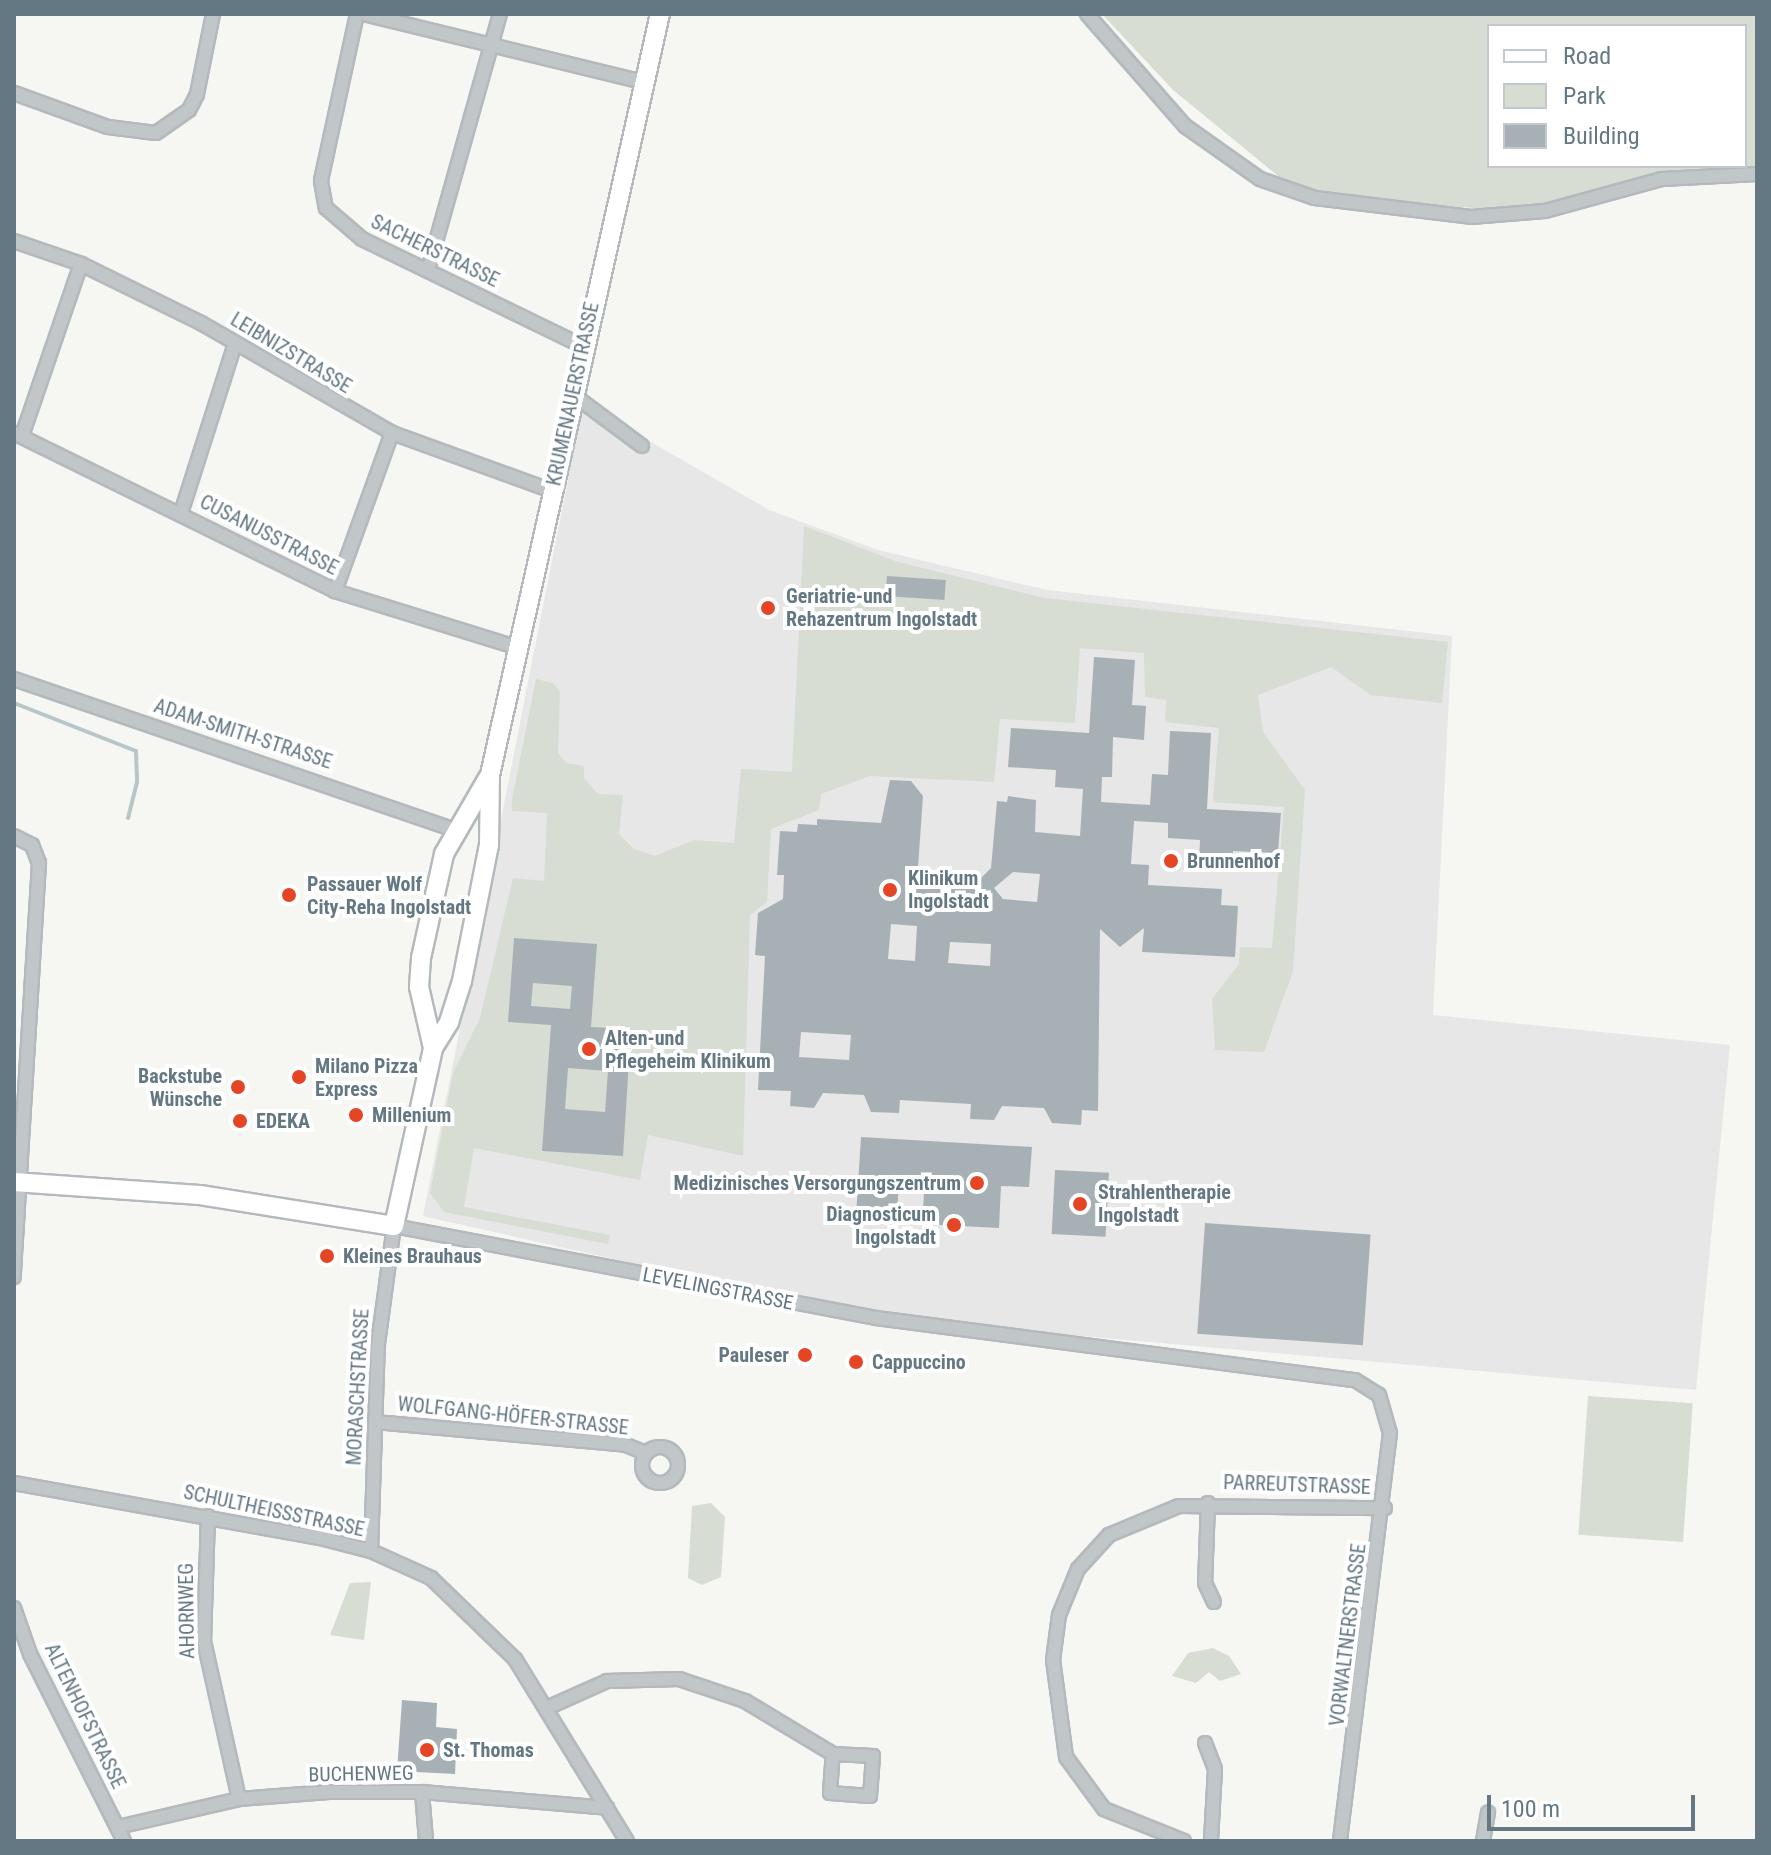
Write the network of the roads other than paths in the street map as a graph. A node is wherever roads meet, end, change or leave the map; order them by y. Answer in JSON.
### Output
{"nodes":[{"id":1,"x":213,"y":14,"type":"edge"},
{"id":2,"x":357,"y":14,"type":"edge"},
{"id":3,"x":364,"y":14,"type":"edge"},
{"id":4,"x":500,"y":14,"type":"edge"},
{"id":5,"x":660,"y":14,"type":"edge"},
{"id":6,"x":1087,"y":14,"type":"edge"},
{"id":7,"x":492,"y":44,"type":"junction"},
{"id":8,"x":644,"y":82,"type":"junction"},
{"id":9,"x":14,"y":93,"type":"edge"},
{"id":10,"x":1757,"y":174,"type":"edge"},
{"id":11,"x":14,"y":241,"type":"edge"},
{"id":12,"x":81,"y":264,"type":"junction"},
{"id":13,"x":428,"y":270,"type":"junction"},
{"id":14,"x":235,"y":344,"type":"junction"},
{"id":15,"x":582,"y":346,"type":"junction"},
{"id":16,"x":572,"y":394,"type":"junction"},
{"id":17,"x":392,"y":433,"type":"junction"},
{"id":18,"x":18,"y":434,"type":"edge"},
{"id":19,"x":642,"y":446,"type":"dead end"},
{"id":20,"x":552,"y":491,"type":"junction"},
{"id":21,"x":181,"y":513,"type":"junction"},
{"id":22,"x":335,"y":591,"type":"junction"},
{"id":23,"x":516,"y":647,"type":"junction"},
{"id":24,"x":14,"y":679,"type":"edge"},
{"id":25,"x":490,"y":775,"type":"junction"},
{"id":26,"x":459,"y":831,"type":"junction"},
{"id":27,"x":14,"y":836,"type":"edge"},
{"id":28,"x":489,"y":845,"type":"junction"},
{"id":29,"x":422,"y":998,"type":"junction"},
{"id":30,"x":456,"y":1002,"type":"junction"},
{"id":31,"x":433,"y":1048,"type":"junction"},
{"id":32,"x":16,"y":1182,"type":"edge"},
{"id":33,"x":394,"y":1226,"type":"junction"},
{"id":34,"x":14,"y":1277,"type":"edge"},
{"id":35,"x":375,"y":1422,"type":"junction"},
{"id":36,"x":1390,"y":1433,"type":"joint"},
{"id":37,"x":646,"y":1453,"type":"dead end"},
{"id":38,"x":14,"y":1483,"type":"edge"},
{"id":39,"x":1208,"y":1503,"type":"junction"},
{"id":40,"x":1385,"y":1508,"type":"junction"},
{"id":41,"x":208,"y":1516,"type":"junction"},
{"id":42,"x":371,"y":1551,"type":"junction"},
{"id":43,"x":1214,"y":1602,"type":"dead end"},
{"id":44,"x":14,"y":1608,"type":"edge"},
{"id":45,"x":549,"y":1707,"type":"junction"},
{"id":46,"x":1205,"y":1743,"type":"dead end"},
{"id":47,"x":833,"y":1754,"type":"junction"},
{"id":48,"x":422,"y":1792,"type":"junction"},
{"id":49,"x":239,"y":1799,"type":"junction"},
{"id":50,"x":607,"y":1808,"type":"junction"},
{"id":51,"x":1488,"y":1812,"type":"dead end"},
{"id":52,"x":118,"y":1827,"type":"junction"},
{"id":53,"x":124,"y":1841,"type":"edge"},
{"id":54,"x":426,"y":1841,"type":"edge"},
{"id":55,"x":627,"y":1841,"type":"edge"},
{"id":56,"x":1184,"y":1841,"type":"edge"},
{"id":57,"x":1211,"y":1841,"type":"edge"},
{"id":58,"x":1340,"y":1841,"type":"edge"},
{"id":59,"x":1483,"y":1841,"type":"edge"}],
"edges":[{"from":1,"to":9,"type":"street"},
{"from":2,"to":13,"type":"street","name":"SACHERSTRASSE"},
{"from":3,"to":7,"type":"street"},
{"from":4,"to":7,"type":"street"},
{"from":5,"to":8,"type":"street","name":"KRUMENAUERSTRASSE"},
{"from":6,"to":10,"type":"street"},
{"from":7,"to":8,"type":"street"},
{"from":7,"to":13,"type":"street"},
{"from":8,"to":15,"type":"street","name":"KRUMENAUERSTRASSE"},
{"from":11,"to":12,"type":"street","name":"LEIBNIZSTRASSE"},
{"from":12,"to":14,"type":"street","name":"LEIBNIZSTRASSE"},
{"from":12,"to":18,"type":"street"},
{"from":13,"to":15,"type":"street","name":"SACHERSTRASSE"},
{"from":14,"to":17,"type":"street","name":"LEIBNIZSTRASSE"},
{"from":14,"to":21,"type":"street"},
{"from":15,"to":16,"type":"street","name":"KRUMENAUERSTRASSE"},
{"from":16,"to":19,"type":"street"},
{"from":16,"to":20,"type":"street","name":"KRUMENAUERSTRASSE"},
{"from":17,"to":20,"type":"street","name":"LEIBNIZSTRASSE"},
{"from":17,"to":22,"type":"street"},
{"from":18,"to":21,"type":"street","name":"CUSANUSSTRASSE"},
{"from":20,"to":23,"type":"street","name":"KRUMENAUERSTRASSE"},
{"from":21,"to":22,"type":"street","name":"CUSANUSSTRASSE"},
{"from":22,"to":23,"type":"street","name":"CUSANUSSTRASSE"},
{"from":23,"to":25,"type":"street","name":"KRUMENAUERSTRASSE"},
{"from":24,"to":26,"type":"street","name":"ADAM-SMITH-STRASSE"},
{"from":25,"to":26,"type":"street","name":"KRUMENAUERSTRASSE"},
{"from":25,"to":28,"type":"street","name":"KRUMENAUERSTRASSE"},
{"from":26,"to":28,"type":"street"},
{"from":26,"to":29,"type":"street","name":"KRUMENAUERSTRASSE"},
{"from":27,"to":32,"type":"street"},
{"from":28,"to":30,"type":"street","name":"KRUMENAUERSTRASSE"},
{"from":29,"to":30,"type":"street"},
{"from":29,"to":31,"type":"street","name":"KRUMENAUERSTRASSE"},
{"from":30,"to":31,"type":"street","name":"KRUMENAUERSTRASSE"},
{"from":31,"to":33,"type":"street","name":"KRUMENAUERSTRASSE"},
{"from":32,"to":33,"type":"street","name":"LEVELINGSTRASSE"},
{"from":32,"to":34,"type":"street"},
{"from":33,"to":35,"type":"street","name":"MORASCHSTRASSE"},
{"from":33,"to":36,"type":"street","name":"LEVELINGSTRASSE"},
{"from":35,"to":37,"type":"street","name":"WOLFGANG-HÖFER-STRASSE"},
{"from":35,"to":42,"type":"street","name":"MORASCHSTRASSE"},
{"from":36,"to":40,"type":"street","name":"VORWALTNERSTRASSE"},
{"from":38,"to":41,"type":"street","name":"SCHULTHEISSSTRASSE"},
{"from":39,"to":40,"type":"street","name":"PARREUTSTRASSE"},
{"from":39,"to":43,"type":"street","name":"PARREUTSTRASSE"},
{"from":39,"to":56,"type":"street","name":"PARREUTSTRASSE"},
{"from":40,"to":58,"type":"street","name":"VORWALTNERSTRASSE"},
{"from":41,"to":42,"type":"street","name":"SCHULTHEISSSTRASSE"},
{"from":41,"to":49,"type":"street","name":"AHORNWEG"},
{"from":42,"to":45,"type":"street","name":"SCHULTHEISSSTRASSE"},
{"from":44,"to":52,"type":"street","name":"ALTENHOFSTRASSE"},
{"from":45,"to":47,"type":"street"},
{"from":45,"to":50,"type":"street","name":"SCHULTHEISSSTRASSE"},
{"from":46,"to":57,"type":"street"},
{"from":47,"to":47,"type":"street"},
{"from":48,"to":49,"type":"street","name":"BUCHENWEG"},
{"from":48,"to":50,"type":"street","name":"BUCHENWEG"},
{"from":48,"to":54,"type":"street"},
{"from":49,"to":52,"type":"street","name":"BUCHENWEG"},
{"from":50,"to":55,"type":"street","name":"SCHULTHEISSSTRASSE"},
{"from":51,"to":59,"type":"street"},
{"from":52,"to":53,"type":"street","name":"ALTENHOFSTRASSE"}]}
